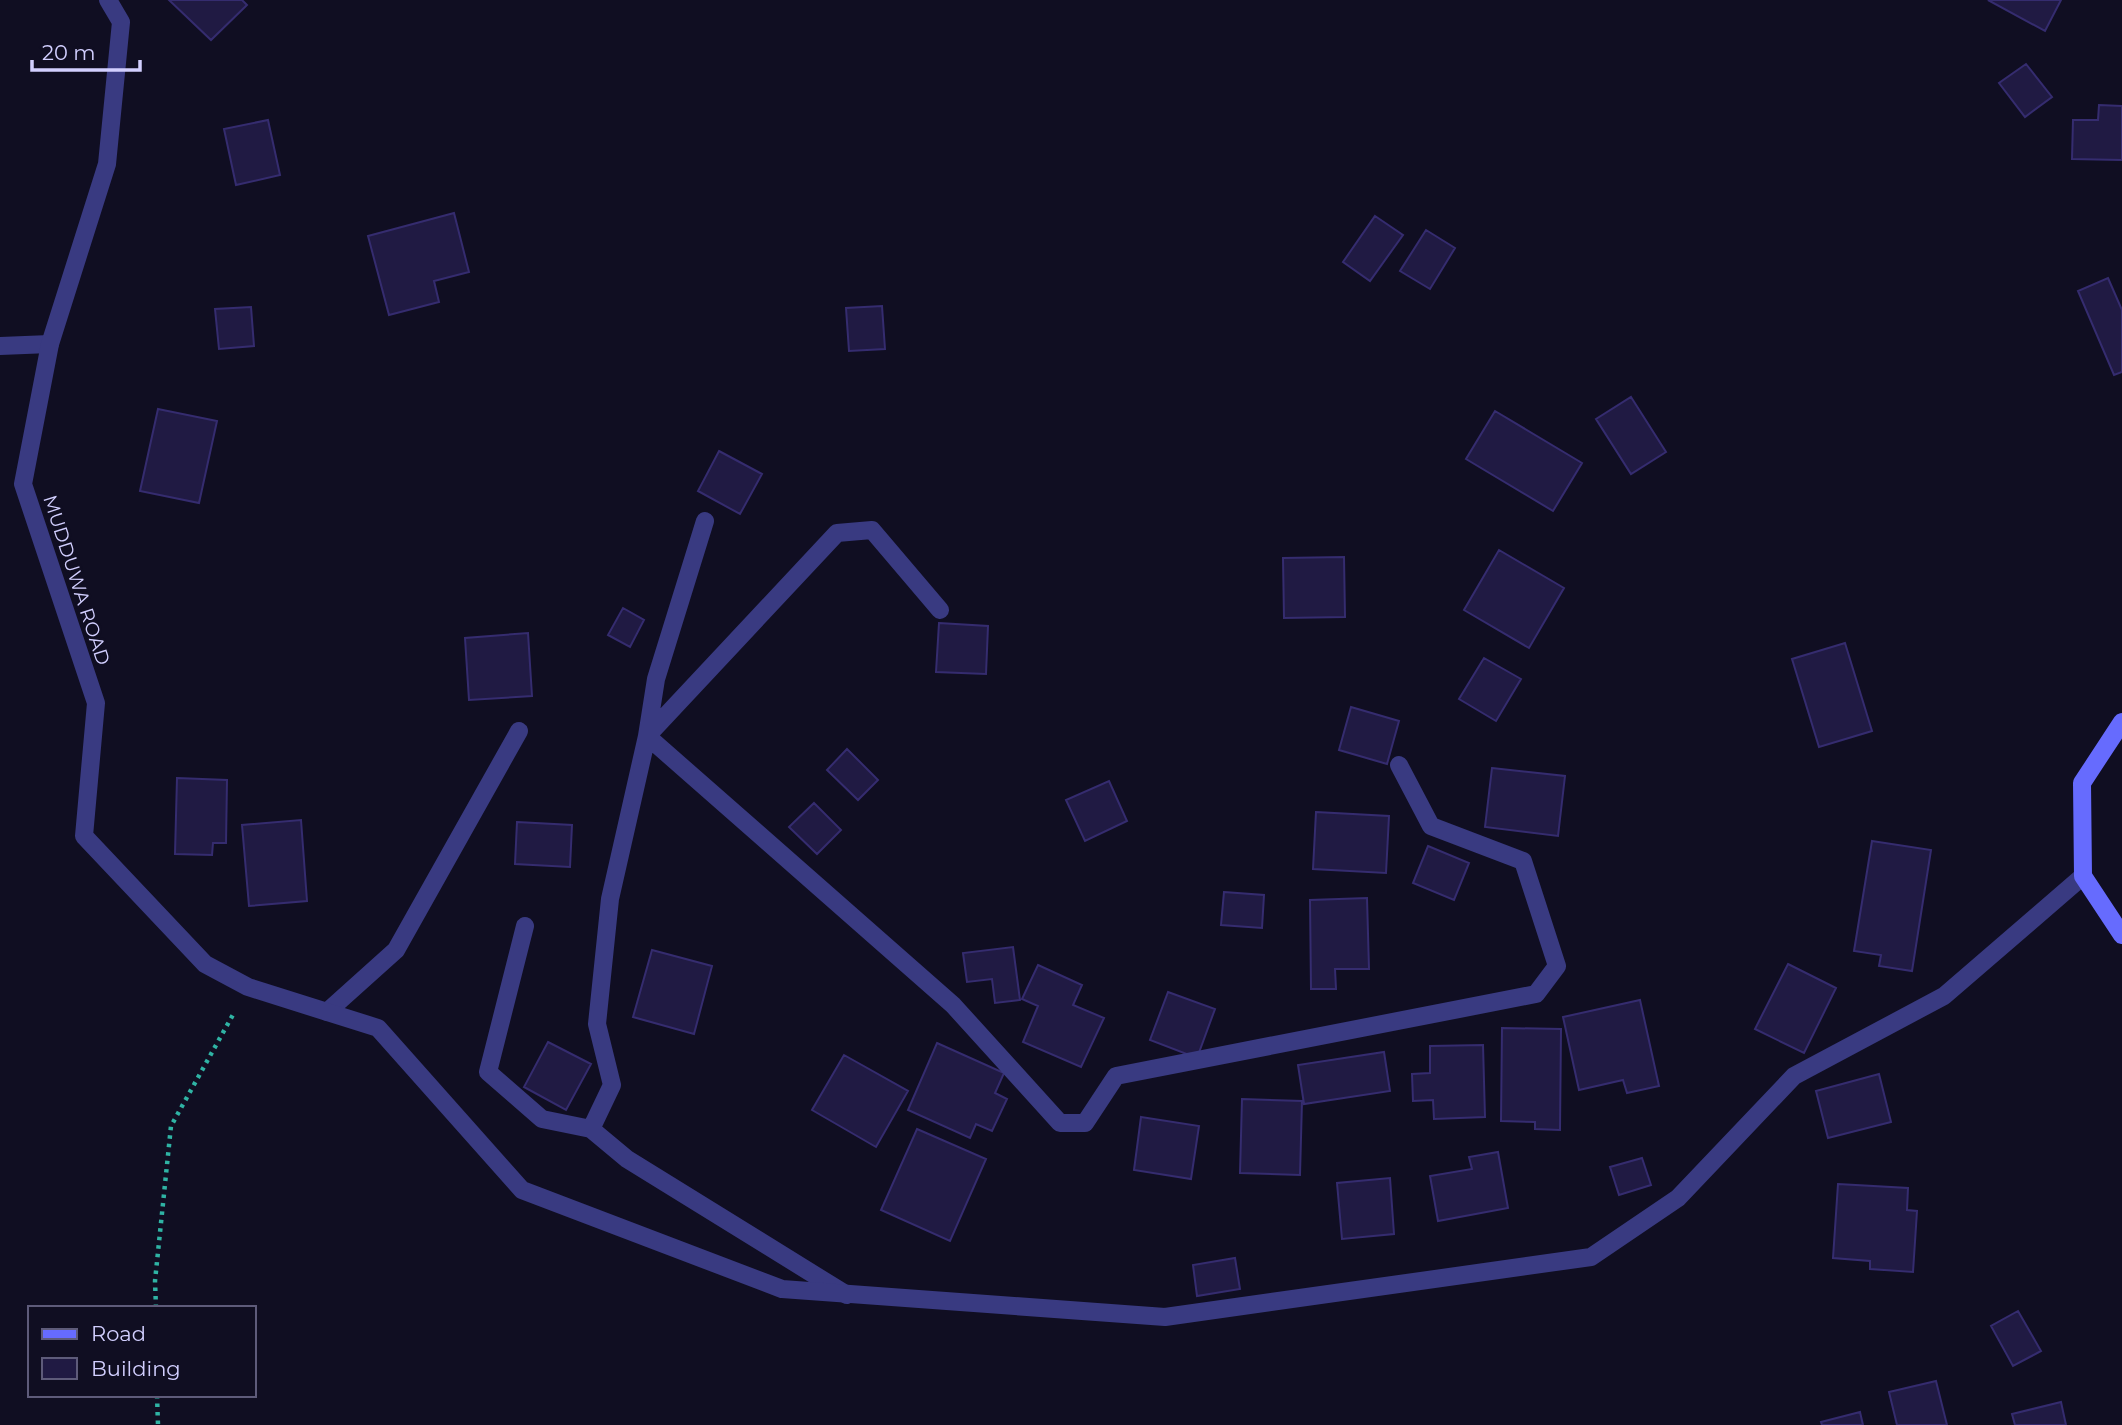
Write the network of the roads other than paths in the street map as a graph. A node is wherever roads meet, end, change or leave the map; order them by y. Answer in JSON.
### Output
{"nodes":[{"id":1,"x":108,"y":0,"type":"edge"},
{"id":2,"x":50,"y":344,"type":"junction"},
{"id":3,"x":0,"y":346,"type":"edge"},
{"id":4,"x":705,"y":521,"type":"dead end"},
{"id":5,"x":940,"y":610,"type":"dead end"},
{"id":6,"x":2122,"y":722,"type":"edge"},
{"id":7,"x":519,"y":731,"type":"dead end"},
{"id":8,"x":648,"y":736,"type":"junction"},
{"id":9,"x":1398,"y":765,"type":"dead end"},
{"id":10,"x":2083,"y":876,"type":"junction"},
{"id":11,"x":525,"y":926,"type":"dead end"},
{"id":12,"x":2122,"y":935,"type":"edge"},
{"id":13,"x":327,"y":1012,"type":"junction"},
{"id":14,"x":591,"y":1129,"type":"junction"},
{"id":15,"x":848,"y":1296,"type":"junction"}],
"edges":[{"from":1,"to":2,"type":"street","name":"MUDDUWA ROAD"},
{"from":2,"to":3,"type":"street"},
{"from":2,"to":13,"type":"street","name":"MUDDUWA ROAD"},
{"from":4,"to":8,"type":"street"},
{"from":5,"to":8,"type":"street"},
{"from":6,"to":10,"type":"street"},
{"from":7,"to":13,"type":"street"},
{"from":8,"to":9,"type":"street"},
{"from":8,"to":14,"type":"street"},
{"from":10,"to":12,"type":"street"},
{"from":10,"to":15,"type":"street","name":"MUDDUWA ROAD"},
{"from":11,"to":14,"type":"street"},
{"from":13,"to":15,"type":"street","name":"MUDDUWA ROAD"},
{"from":14,"to":15,"type":"street"}]}
